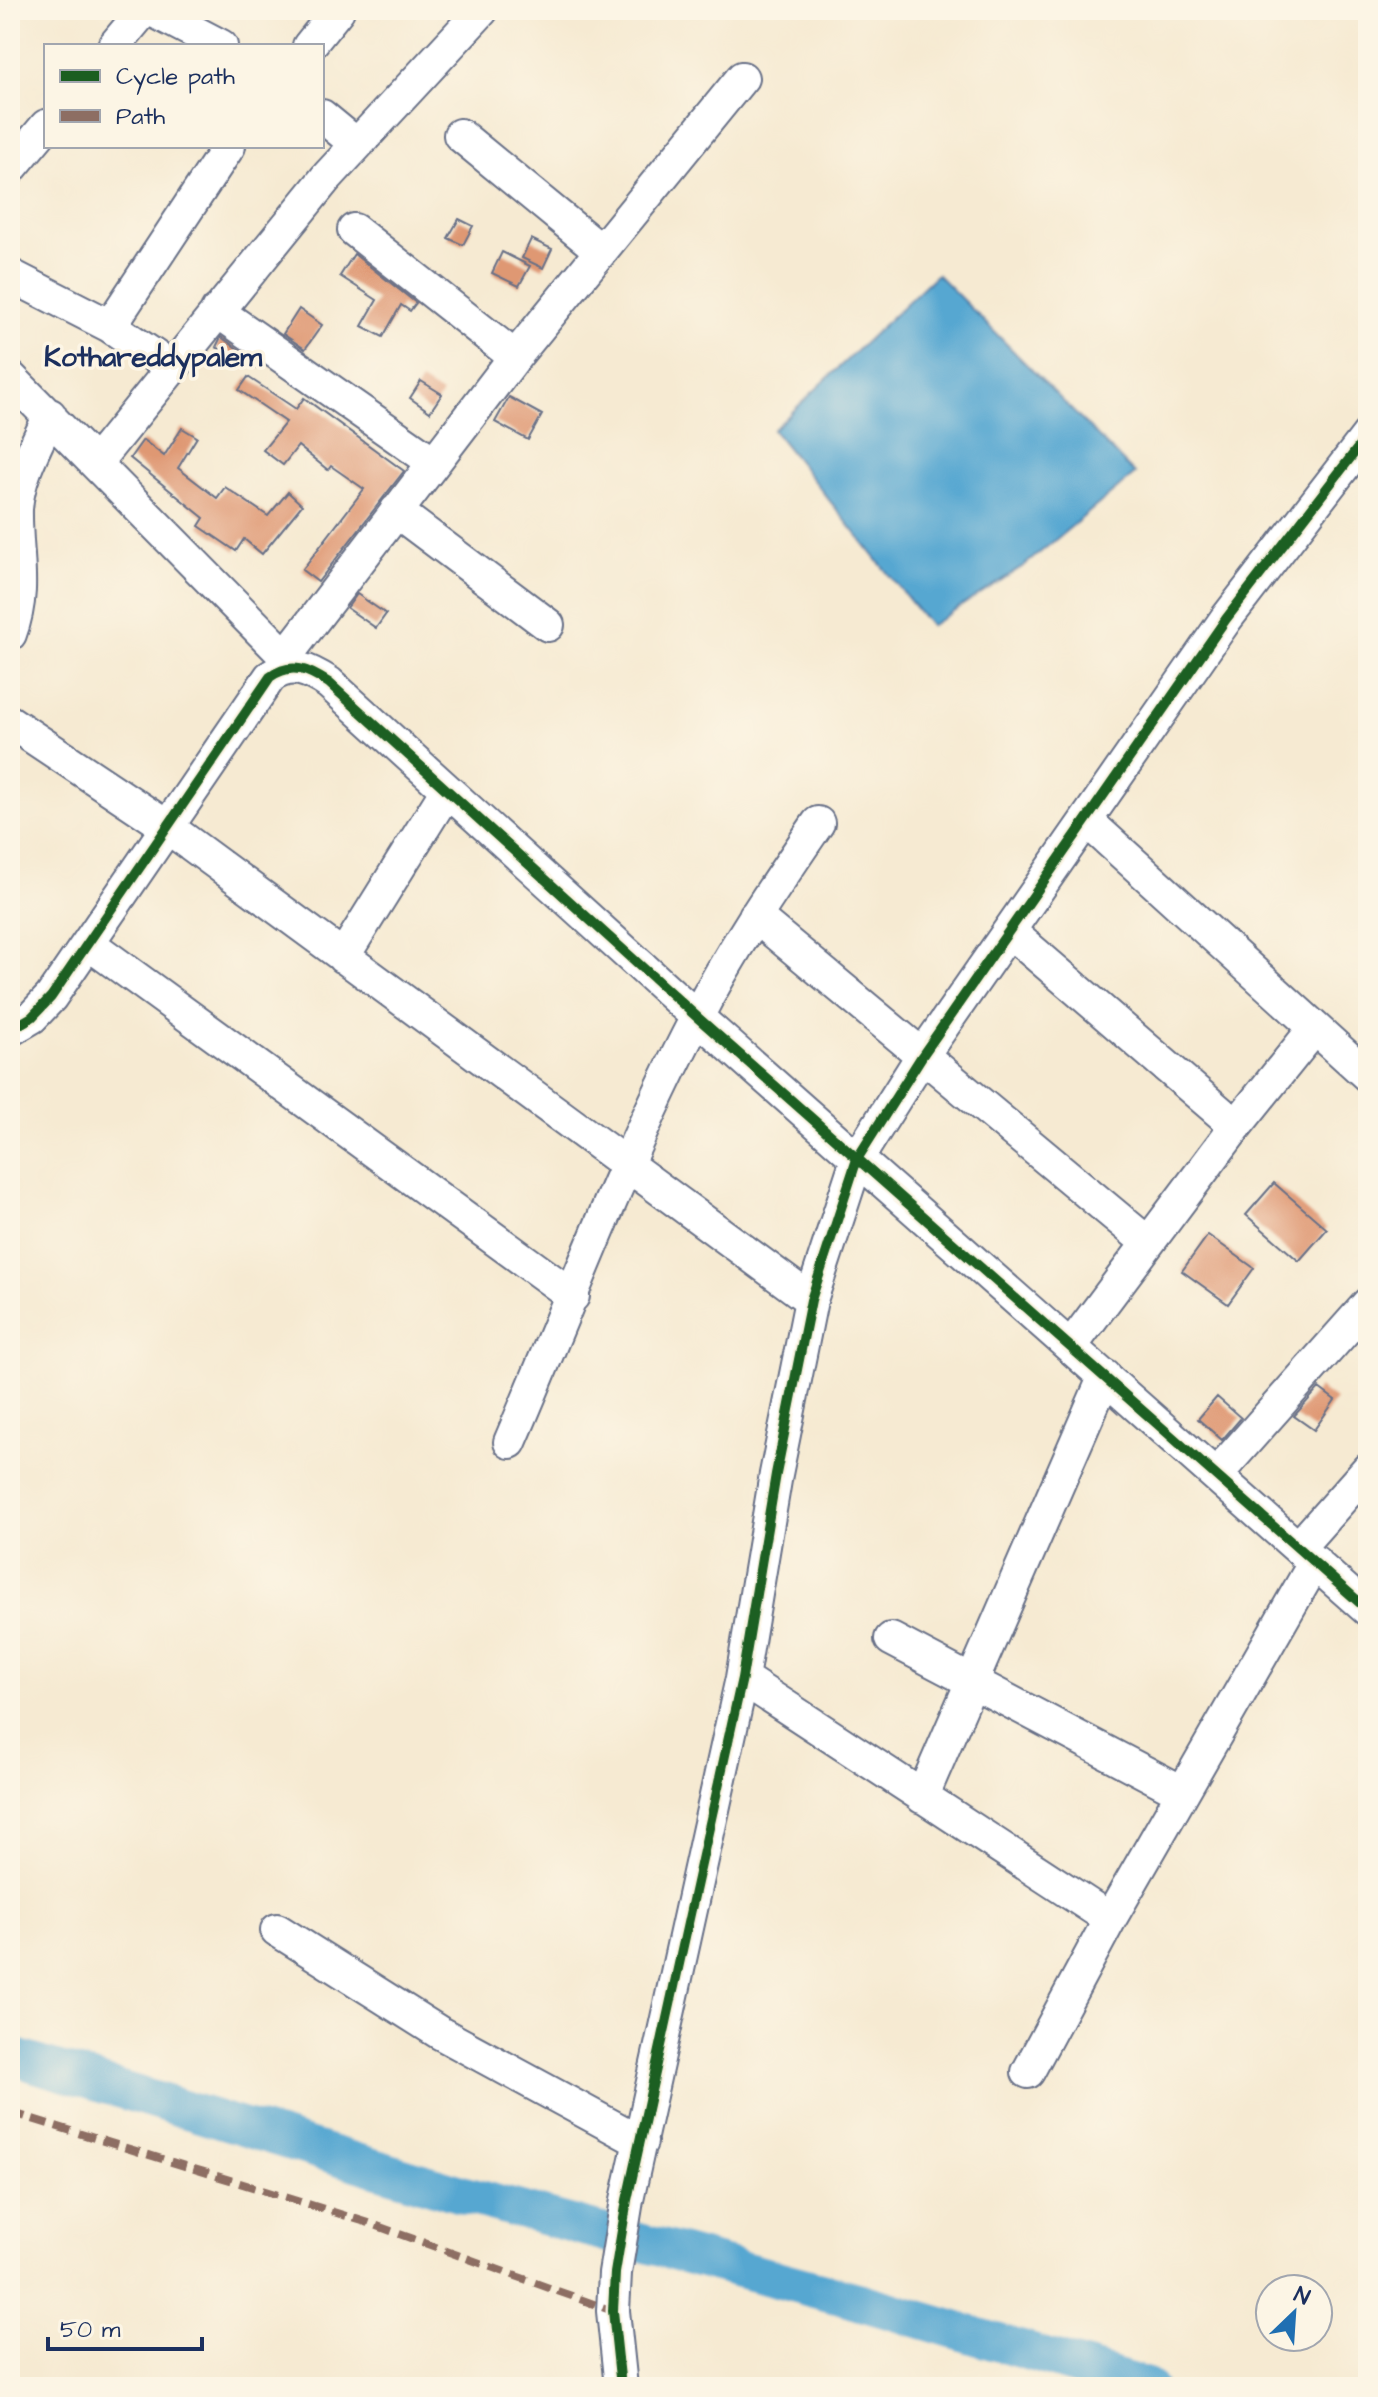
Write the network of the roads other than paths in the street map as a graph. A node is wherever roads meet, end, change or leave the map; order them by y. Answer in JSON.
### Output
{"nodes":[{"id":1,"x":144,"y":10,"type":"edge"},
{"id":2,"x":152,"y":10,"type":"edge"},
{"id":3,"x":338,"y":10,"type":"edge"},
{"id":4,"x":482,"y":10,"type":"edge"},
{"id":5,"x":207,"y":28,"type":"edge"},
{"id":6,"x":116,"y":44,"type":"edge"},
{"id":7,"x":311,"y":44,"type":"edge"},
{"id":8,"x":742,"y":78,"type":"dead end"},
{"id":9,"x":324,"y":118,"type":"edge"},
{"id":10,"x":44,"y":128,"type":"edge"},
{"id":11,"x":460,"y":135,"type":"dead end"},
{"id":12,"x":356,"y":144,"type":"junction"},
{"id":13,"x":228,"y":148,"type":"edge"},
{"id":14,"x":10,"y":169,"type":"edge"},
{"id":15,"x":354,"y":230,"type":"dead end"},
{"id":16,"x":600,"y":250,"type":"junction"},
{"id":17,"x":10,"y":275,"type":"edge"},
{"id":18,"x":217,"y":311,"type":"junction"},
{"id":19,"x":110,"y":326,"type":"junction"},
{"id":20,"x":515,"y":357,"type":"junction"},
{"id":21,"x":172,"y":368,"type":"junction"},
{"id":22,"x":10,"y":377,"type":"edge"},
{"id":23,"x":50,"y":415,"type":"junction"},
{"id":24,"x":1368,"y":435,"type":"edge"},
{"id":25,"x":96,"y":462,"type":"junction"},
{"id":26,"x":433,"y":462,"type":"junction"},
{"id":27,"x":396,"y":511,"type":"junction"},
{"id":28,"x":548,"y":625,"type":"dead end"},
{"id":29,"x":10,"y":634,"type":"edge"},
{"id":30,"x":291,"y":661,"type":"junction"},
{"id":31,"x":10,"y":722,"type":"edge"},
{"id":32,"x":447,"y":790,"type":"junction"},
{"id":33,"x":1087,"y":821,"type":"junction"},
{"id":34,"x":818,"y":823,"type":"dead end"},
{"id":35,"x":166,"y":826,"type":"junction"},
{"id":36,"x":755,"y":916,"type":"junction"},
{"id":37,"x":1010,"y":932,"type":"junction"},
{"id":38,"x":88,"y":943,"type":"junction"},
{"id":39,"x":343,"y":957,"type":"junction"},
{"id":40,"x":17,"y":1015,"type":"edge"},
{"id":41,"x":697,"y":1017,"type":"junction"},
{"id":42,"x":1314,"y":1029,"type":"junction"},
{"id":43,"x":922,"y":1056,"type":"junction"},
{"id":44,"x":1368,"y":1076,"type":"edge"},
{"id":45,"x":1236,"y":1126,"type":"junction"},
{"id":46,"x":857,"y":1159,"type":"junction"},
{"id":47,"x":626,"y":1165,"type":"junction"},
{"id":48,"x":1148,"y":1243,"type":"junction"},
{"id":49,"x":573,"y":1296,"type":"junction"},
{"id":50,"x":811,"y":1300,"type":"junction"},
{"id":51,"x":1368,"y":1304,"type":"edge"},
{"id":52,"x":1071,"y":1346,"type":"junction"},
{"id":53,"x":1105,"y":1376,"type":"junction"},
{"id":54,"x":510,"y":1442,"type":"dead end"},
{"id":55,"x":1368,"y":1469,"type":"edge"},
{"id":56,"x":1216,"y":1475,"type":"junction"},
{"id":57,"x":1307,"y":1555,"type":"junction"},
{"id":58,"x":1368,"y":1610,"type":"edge"},
{"id":59,"x":891,"y":1639,"type":"dead end"},
{"id":60,"x":742,"y":1678,"type":"junction"},
{"id":61,"x":974,"y":1683,"type":"junction"},
{"id":62,"x":1182,"y":1792,"type":"junction"},
{"id":63,"x":922,"y":1797,"type":"junction"},
{"id":64,"x":1110,"y":1919,"type":"junction"},
{"id":65,"x":277,"y":1930,"type":"dead end"},
{"id":66,"x":1028,"y":2072,"type":"dead end"},
{"id":67,"x":641,"y":2142,"type":"junction"},
{"id":68,"x":621,"y":2387,"type":"edge"}],
"edges":[{"from":1,"to":6,"type":"street"},
{"from":2,"to":5,"type":"street"},
{"from":3,"to":7,"type":"street"},
{"from":4,"to":12,"type":"street"},
{"from":8,"to":16,"type":"street"},
{"from":9,"to":12,"type":"street"},
{"from":10,"to":14,"type":"street"},
{"from":11,"to":16,"type":"street"},
{"from":12,"to":18,"type":"street"},
{"from":13,"to":19,"type":"street"},
{"from":15,"to":20,"type":"street"},
{"from":16,"to":20,"type":"street"},
{"from":17,"to":19,"type":"street"},
{"from":18,"to":21,"type":"street"},
{"from":18,"to":26,"type":"street"},
{"from":19,"to":21,"type":"street"},
{"from":20,"to":26,"type":"street"},
{"from":21,"to":25,"type":"street"},
{"from":22,"to":23,"type":"street"},
{"from":23,"to":25,"type":"street"},
{"from":23,"to":29,"type":"street"},
{"from":24,"to":33,"type":"street"},
{"from":25,"to":30,"type":"street"},
{"from":26,"to":27,"type":"street"},
{"from":27,"to":28,"type":"street"},
{"from":27,"to":30,"type":"street"},
{"from":30,"to":32,"type":"street"},
{"from":30,"to":35,"type":"street"},
{"from":31,"to":35,"type":"street"},
{"from":32,"to":39,"type":"street"},
{"from":32,"to":41,"type":"street"},
{"from":33,"to":37,"type":"street"},
{"from":33,"to":42,"type":"street"},
{"from":34,"to":36,"type":"street"},
{"from":35,"to":38,"type":"street"},
{"from":35,"to":39,"type":"street"},
{"from":36,"to":41,"type":"street"},
{"from":36,"to":43,"type":"street"},
{"from":37,"to":43,"type":"street"},
{"from":37,"to":45,"type":"street"},
{"from":38,"to":40,"type":"street"},
{"from":38,"to":49,"type":"street"},
{"from":39,"to":47,"type":"street"},
{"from":41,"to":46,"type":"street"},
{"from":41,"to":47,"type":"street"},
{"from":42,"to":44,"type":"street"},
{"from":42,"to":45,"type":"street"},
{"from":43,"to":46,"type":"street"},
{"from":43,"to":48,"type":"street"},
{"from":45,"to":48,"type":"street"},
{"from":46,"to":50,"type":"street"},
{"from":46,"to":52,"type":"street"},
{"from":47,"to":49,"type":"street"},
{"from":47,"to":50,"type":"street"},
{"from":48,"to":52,"type":"street"},
{"from":49,"to":54,"type":"street"},
{"from":50,"to":60,"type":"street"},
{"from":51,"to":56,"type":"street"},
{"from":52,"to":53,"type":"street"},
{"from":53,"to":56,"type":"street"},
{"from":53,"to":61,"type":"street"},
{"from":55,"to":57,"type":"street"},
{"from":56,"to":57,"type":"street"},
{"from":57,"to":58,"type":"street"},
{"from":57,"to":62,"type":"street"},
{"from":59,"to":61,"type":"street"},
{"from":60,"to":63,"type":"street"},
{"from":60,"to":67,"type":"street"},
{"from":61,"to":62,"type":"street"},
{"from":61,"to":63,"type":"street"},
{"from":62,"to":64,"type":"street"},
{"from":63,"to":64,"type":"street"},
{"from":64,"to":66,"type":"street"},
{"from":65,"to":67,"type":"street"},
{"from":67,"to":68,"type":"street"}]}
